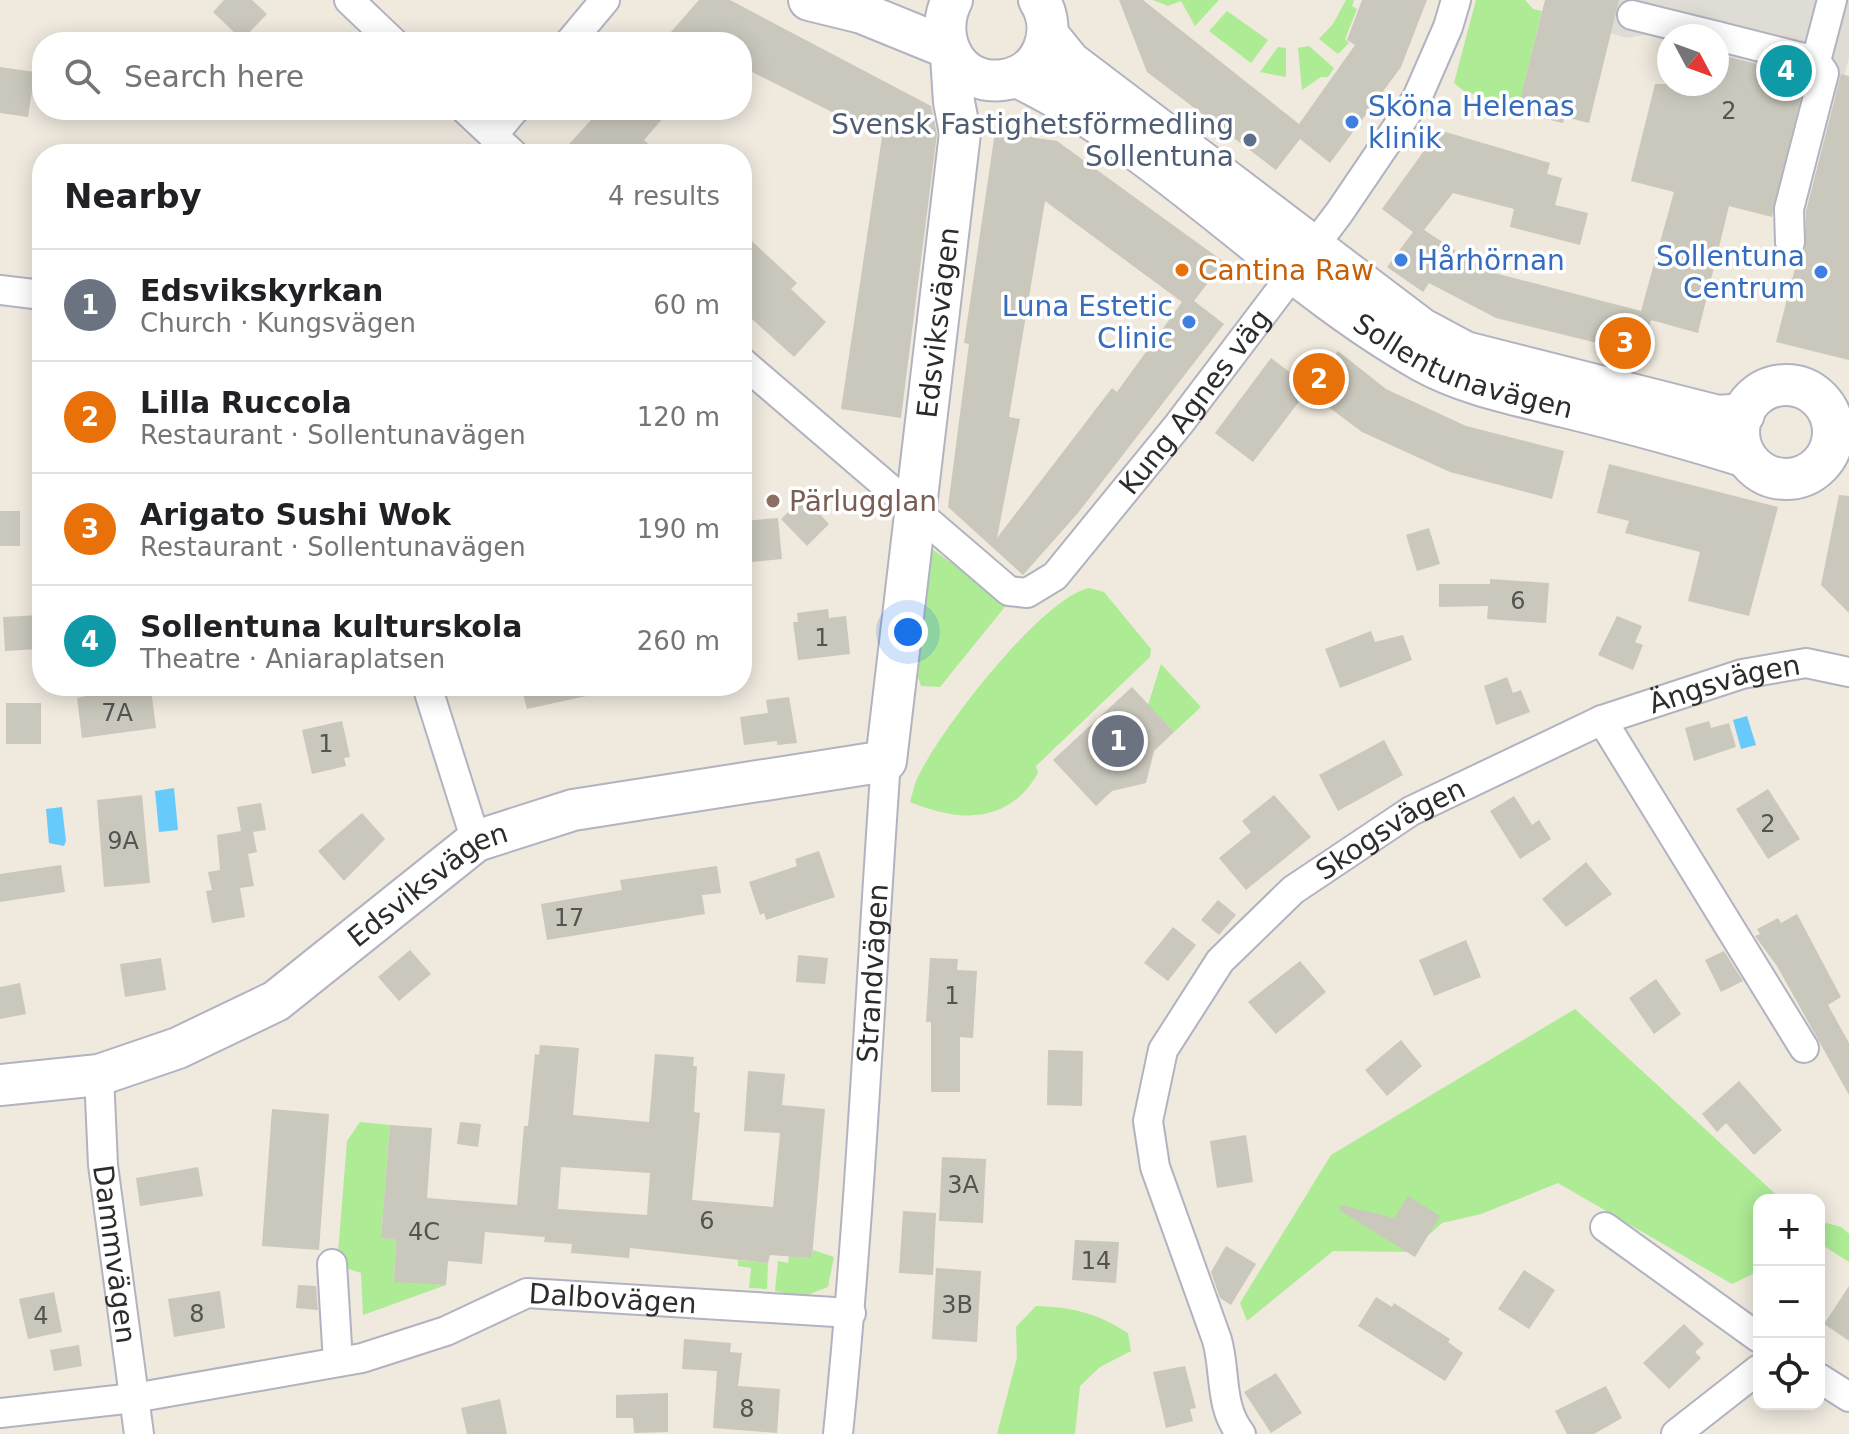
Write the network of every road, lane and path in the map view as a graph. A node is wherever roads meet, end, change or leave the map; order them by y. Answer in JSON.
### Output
{"nodes":[{"id":1,"x":349,"y":0,"type":"edge"},
{"id":2,"x":605,"y":0,"type":"edge"},
{"id":3,"x":809,"y":0,"type":"edge"},
{"id":4,"x":952,"y":0,"type":"edge"},
{"id":5,"x":1456,"y":0,"type":"edge"},
{"id":6,"x":1832,"y":0,"type":"edge"},
{"id":7,"x":1044,"y":17,"type":"edge"},
{"id":8,"x":1631,"y":18,"type":"edge"},
{"id":9,"x":1660,"y":24,"type":"edge"},
{"id":10,"x":383,"y":32,"type":"edge"},
{"id":11,"x":578,"y":32,"type":"edge"},
{"id":12,"x":1729,"y":37,"type":"edge"},
{"id":13,"x":1829,"y":46,"type":"edge"},
{"id":14,"x":949,"y":51,"type":"junction"},
{"id":15,"x":1006,"y":78,"type":"junction"},
{"id":16,"x":477,"y":120,"type":"edge"},
{"id":17,"x":511,"y":120,"type":"edge"},
{"id":18,"x":960,"y":133,"type":"junction"},
{"id":19,"x":502,"y":144,"type":"edge"},
{"id":20,"x":503,"y":144,"type":"edge"},
{"id":21,"x":1790,"y":242,"type":"dead end"},
{"id":22,"x":1302,"y":260,"type":"junction"},
{"id":23,"x":0,"y":290,"type":"edge"},
{"id":24,"x":32,"y":294,"type":"edge"},
{"id":25,"x":752,"y":371,"type":"edge"},
{"id":26,"x":1832,"y":396,"type":"edge"},
{"id":27,"x":1744,"y":414,"type":"junction"},
{"id":28,"x":1841,"y":442,"type":"edge"},
{"id":29,"x":1746,"y":457,"type":"junction"},
{"id":30,"x":914,"y":512,"type":"junction"},
{"id":31,"x":1849,"y":672,"type":"edge"},
{"id":32,"x":430,"y":696,"type":"edge"},
{"id":33,"x":1602,"y":720,"type":"junction"},
{"id":34,"x":886,"y":761,"type":"junction"},
{"id":35,"x":476,"y":841,"type":"junction"},
{"id":36,"x":1804,"y":1048,"type":"dead end"},
{"id":37,"x":99,"y":1075,"type":"junction"},
{"id":38,"x":0,"y":1085,"type":"edge"},
{"id":39,"x":1605,"y":1227,"type":"dead end"},
{"id":40,"x":332,"y":1264,"type":"dead end"},
{"id":41,"x":851,"y":1313,"type":"junction"},
{"id":42,"x":1753,"y":1334,"type":"edge"},
{"id":43,"x":338,"y":1362,"type":"junction"},
{"id":44,"x":1753,"y":1374,"type":"edge"},
{"id":45,"x":1825,"y":1382,"type":"edge"},
{"id":46,"x":1849,"y":1397,"type":"edge"},
{"id":47,"x":134,"y":1398,"type":"junction"},
{"id":48,"x":0,"y":1413,"type":"edge"},
{"id":49,"x":139,"y":1434,"type":"edge"},
{"id":50,"x":838,"y":1434,"type":"edge"},
{"id":51,"x":1241,"y":1434,"type":"edge"},
{"id":52,"x":1676,"y":1434,"type":"edge"}],
"edges":[{"from":1,"to":10,"type":"street"},
{"from":2,"to":11,"type":"street"},
{"from":3,"to":14,"type":"street"},
{"from":4,"to":14,"type":"street","name":"Edsviksvägen"},
{"from":5,"to":22,"type":"street","name":"Kung Agnes väg"},
{"from":6,"to":13,"type":"street"},
{"from":7,"to":15,"type":"street","name":"Edsviksvägen"},
{"from":7,"to":22,"type":"street","name":"Sollentunavägen"},
{"from":8,"to":9,"type":"street"},
{"from":12,"to":13,"type":"street"},
{"from":13,"to":21,"type":"street"},
{"from":14,"to":15,"type":"street","name":"Sollentunavägen"},
{"from":14,"to":18,"type":"street","name":"Edsviksvägen"},
{"from":15,"to":18,"type":"street","name":"Edsviksvägen"},
{"from":15,"to":22,"type":"street","name":"Sollentunavägen"},
{"from":16,"to":19,"type":"street"},
{"from":17,"to":20,"type":"street"},
{"from":18,"to":30,"type":"street","name":"Edsviksvägen"},
{"from":22,"to":27,"type":"street","name":"Sollentunavägen"},
{"from":22,"to":29,"type":"street","name":"Sollentunavägen"},
{"from":22,"to":30,"type":"street","name":"Kung Agnes väg"},
{"from":23,"to":24,"type":"street"},
{"from":25,"to":30,"type":"street"},
{"from":26,"to":27,"type":"street"},
{"from":26,"to":28,"type":"street"},
{"from":27,"to":29,"type":"street"},
{"from":28,"to":29,"type":"street"},
{"from":30,"to":34,"type":"street","name":"Strandvägen"},
{"from":31,"to":33,"type":"street","name":"Ängsvägen"},
{"from":32,"to":35,"type":"street"},
{"from":33,"to":36,"type":"street"},
{"from":33,"to":51,"type":"street","name":"Skogsvägen"},
{"from":34,"to":35,"type":"street","name":"Edsviksvägen"},
{"from":34,"to":41,"type":"street","name":"Strandvägen"},
{"from":35,"to":37,"type":"street","name":"Edsviksvägen"},
{"from":37,"to":38,"type":"street","name":"Edsviksvägen"},
{"from":37,"to":47,"type":"street","name":"Dammvägen"},
{"from":39,"to":42,"type":"street"},
{"from":40,"to":43,"type":"street"},
{"from":41,"to":43,"type":"street","name":"Dalbovägen"},
{"from":41,"to":50,"type":"street","name":"Strandvägen"},
{"from":43,"to":47,"type":"street","name":"Dalbovägen"},
{"from":44,"to":52,"type":"street"},
{"from":45,"to":46,"type":"street"},
{"from":47,"to":48,"type":"street","name":"Dalbovägen"},
{"from":47,"to":49,"type":"street","name":"Dammvägen"}]}
